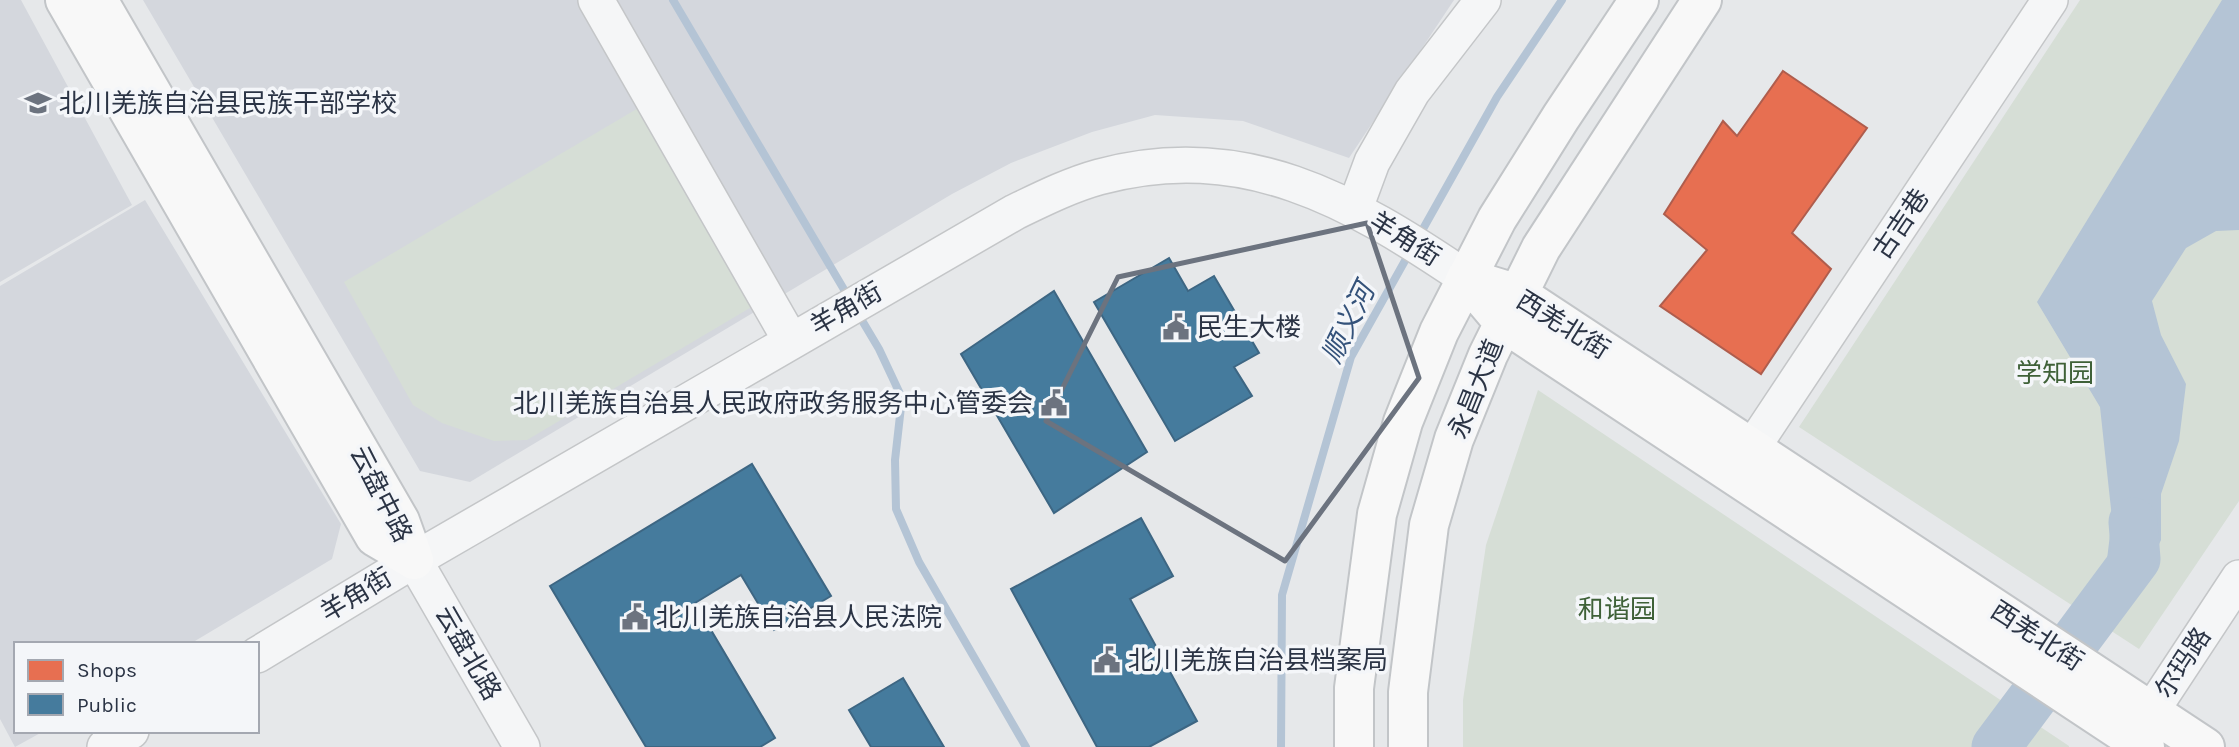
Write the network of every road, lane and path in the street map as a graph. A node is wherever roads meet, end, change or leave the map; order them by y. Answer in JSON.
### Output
{"nodes":[{"id":1,"x":65,"y":0,"type":"edge"},
{"id":2,"x":98,"y":0,"type":"edge"},
{"id":3,"x":596,"y":0,"type":"edge"},
{"id":4,"x":1483,"y":0,"type":"edge"},
{"id":5,"x":1639,"y":0,"type":"edge"},
{"id":6,"x":1702,"y":0,"type":"edge"},
{"id":7,"x":2050,"y":0,"type":"edge"},
{"id":8,"x":1364,"y":214,"type":"junction"},
{"id":9,"x":1466,"y":278,"type":"junction"},
{"id":10,"x":1511,"y":308,"type":"junction"},
{"id":11,"x":791,"y":341,"type":"junction"},
{"id":12,"x":1752,"y":449,"type":"junction"},
{"id":13,"x":414,"y":560,"type":"junction"},
{"id":14,"x":2239,"y":579,"type":"edge"},
{"id":15,"x":259,"y":654,"type":"edge"},
{"id":16,"x":2035,"y":654,"type":"junction"},
{"id":17,"x":128,"y":733,"type":"edge"},
{"id":18,"x":2139,"y":736,"type":"edge"},
{"id":19,"x":105,"y":747,"type":"edge"},
{"id":20,"x":522,"y":747,"type":"edge"},
{"id":21,"x":1354,"y":747,"type":"edge"},
{"id":22,"x":1408,"y":747,"type":"edge"},
{"id":23,"x":2205,"y":747,"type":"edge"}],
"edges":[{"from":1,"to":13,"type":"main road","name":"云盘中路"},
{"from":2,"to":13,"type":"main road","name":"云盘中路"},
{"from":3,"to":11,"type":"street"},
{"from":4,"to":8,"type":"street"},
{"from":5,"to":9,"type":"main road","name":"永昌大道"},
{"from":6,"to":10,"type":"main road","name":"永昌大道"},
{"from":7,"to":12,"type":"street","name":"古吉巷"},
{"from":8,"to":9,"type":"street","name":"羊角街"},
{"from":8,"to":11,"type":"street","name":"羊角街"},
{"from":9,"to":10,"type":"main road","name":"西羌北街"},
{"from":9,"to":21,"type":"main road","name":"永昌大道"},
{"from":10,"to":12,"type":"main road","name":"西羌北街"},
{"from":10,"to":16,"type":"main road","name":"西羌北街"},
{"from":10,"to":22,"type":"main road","name":"永昌大道"},
{"from":11,"to":13,"type":"street","name":"羊角街"},
{"from":12,"to":16,"type":"main road","name":"西羌北街"},
{"from":13,"to":15,"type":"street","name":"羊角街"},
{"from":13,"to":20,"type":"street","name":"云盘北路"},
{"from":14,"to":18,"type":"street","name":"尔玛路"},
{"from":16,"to":18,"type":"main road","name":"西羌北街"},
{"from":17,"to":19,"type":"street"},
{"from":18,"to":23,"type":"main road","name":"西羌北街"}]}
